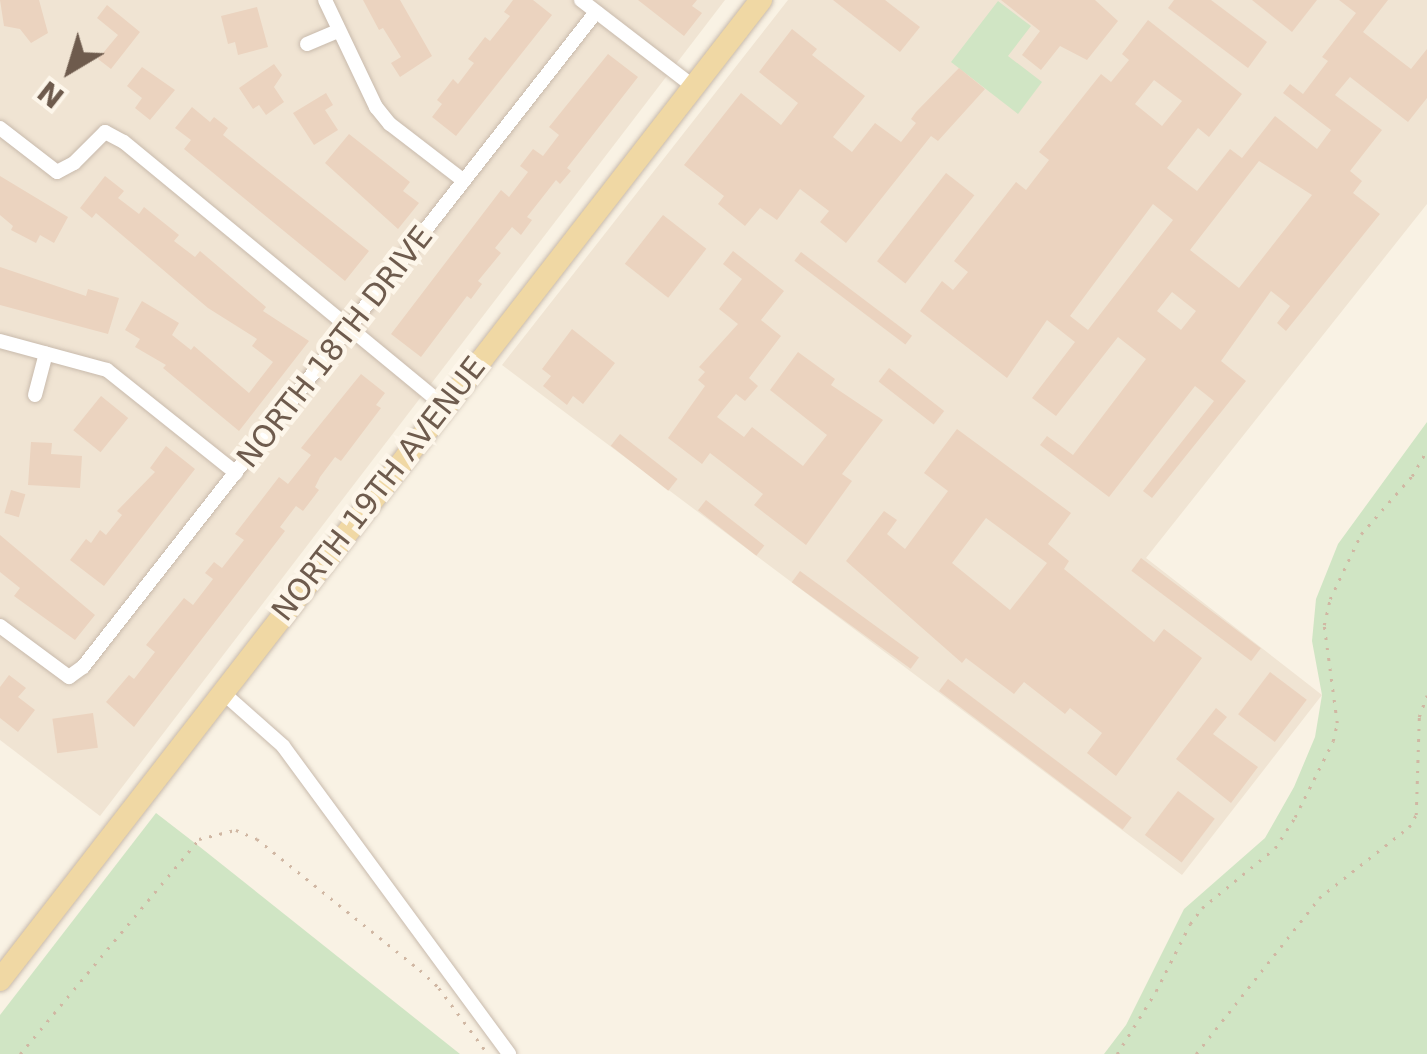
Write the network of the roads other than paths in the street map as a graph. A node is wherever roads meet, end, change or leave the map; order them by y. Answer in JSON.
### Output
{"nodes":[{"id":1,"x":324,"y":0,"type":"edge"},
{"id":2,"x":580,"y":0,"type":"edge"},
{"id":3,"x":761,"y":0,"type":"edge"},
{"id":4,"x":596,"y":12,"type":"junction"},
{"id":5,"x":338,"y":31,"type":"junction"},
{"id":6,"x":308,"y":44,"type":"dead end"},
{"id":7,"x":694,"y":87,"type":"junction"},
{"id":8,"x":0,"y":128,"type":"edge"},
{"id":9,"x":464,"y":181,"type":"junction"},
{"id":10,"x":348,"y":330,"type":"junction"},
{"id":11,"x":0,"y":341,"type":"edge"},
{"id":12,"x":46,"y":352,"type":"junction"},
{"id":13,"x":35,"y":394,"type":"dead end"},
{"id":14,"x":442,"y":405,"type":"junction"},
{"id":15,"x":236,"y":472,"type":"junction"},
{"id":16,"x":0,"y":626,"type":"edge"},
{"id":17,"x":222,"y":692,"type":"junction"},
{"id":18,"x":0,"y":980,"type":"edge"},
{"id":19,"x":509,"y":1054,"type":"edge"}],
"edges":[{"from":1,"to":5,"type":"street"},
{"from":2,"to":4,"type":"street"},
{"from":3,"to":7,"type":"main road","name":"NORTH 19TH AVENUE"},
{"from":4,"to":7,"type":"street"},
{"from":4,"to":9,"type":"street","name":"NORTH 18TH DRIVE"},
{"from":5,"to":6,"type":"street"},
{"from":5,"to":9,"type":"street"},
{"from":7,"to":14,"type":"main road","name":"NORTH 19TH AVENUE"},
{"from":8,"to":10,"type":"street"},
{"from":9,"to":10,"type":"street","name":"NORTH 18TH DRIVE"},
{"from":10,"to":14,"type":"street"},
{"from":10,"to":15,"type":"street","name":"NORTH 18TH DRIVE"},
{"from":11,"to":12,"type":"street"},
{"from":12,"to":13,"type":"street"},
{"from":12,"to":15,"type":"street"},
{"from":14,"to":17,"type":"main road","name":"NORTH 19TH AVENUE"},
{"from":15,"to":16,"type":"street","name":"NORTH 18TH DRIVE"},
{"from":17,"to":18,"type":"main road","name":"NORTH 19TH AVENUE"},
{"from":17,"to":19,"type":"street"}]}
